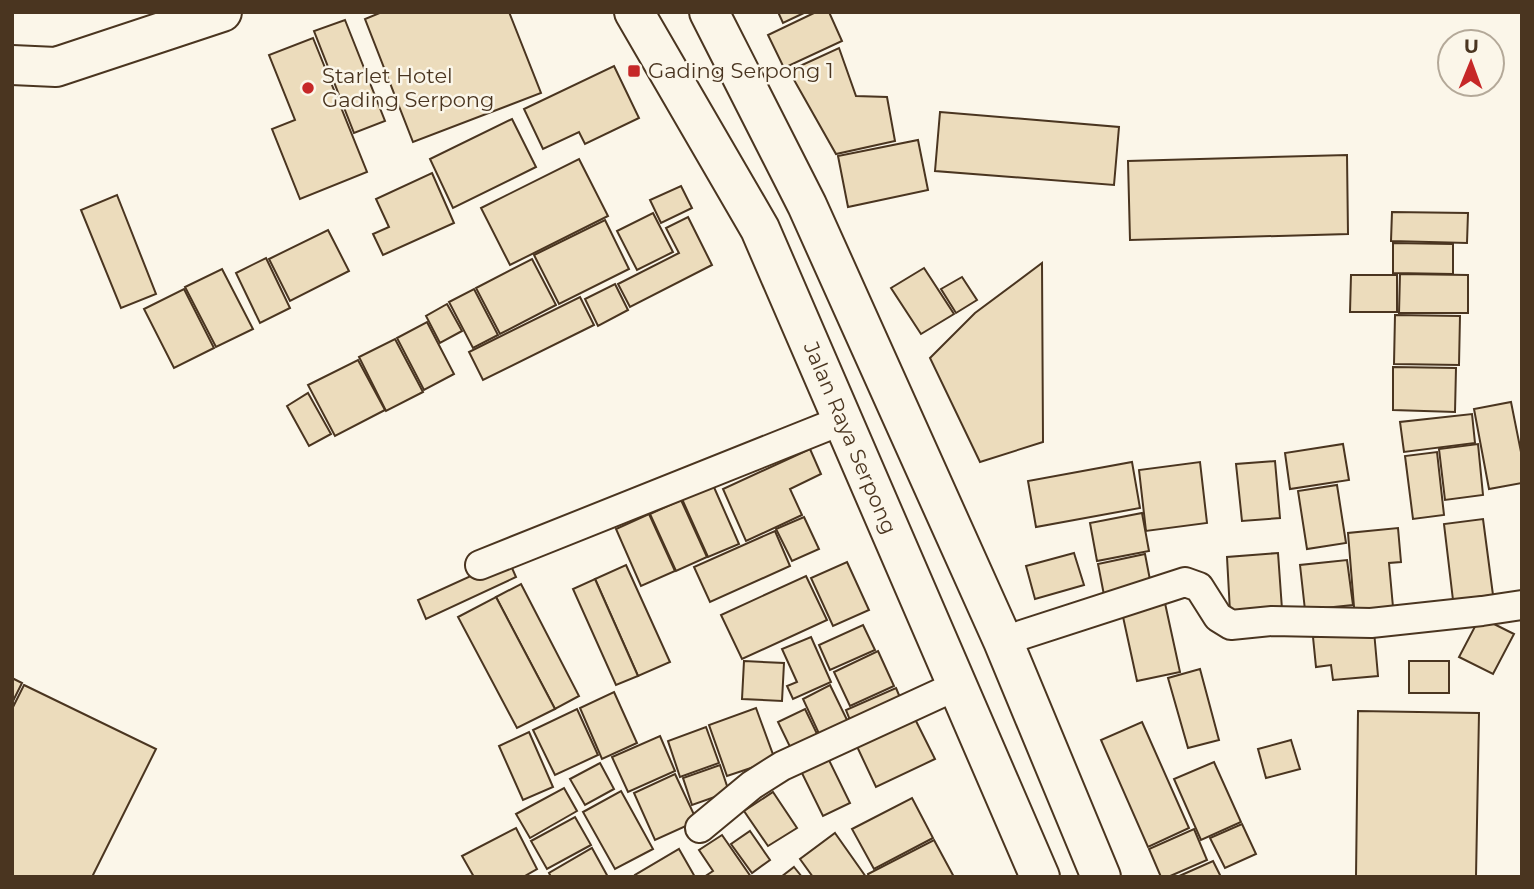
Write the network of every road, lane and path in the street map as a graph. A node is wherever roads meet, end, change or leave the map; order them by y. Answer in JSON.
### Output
{"nodes":[{"id":1,"x":222,"y":12,"type":"edge"},
{"id":2,"x":634,"y":12,"type":"edge"},
{"id":3,"x":709,"y":12,"type":"edge"},
{"id":4,"x":12,"y":65,"type":"edge"},
{"id":5,"x":843,"y":420,"type":"junction"},
{"id":6,"x":480,"y":565,"type":"dead end"},
{"id":7,"x":1522,"y":604,"type":"edge"},
{"id":8,"x":1003,"y":642,"type":"junction"},
{"id":9,"x":956,"y":685,"type":"junction"},
{"id":10,"x":700,"y":828,"type":"dead end"},
{"id":11,"x":1040,"y":877,"type":"edge"},
{"id":12,"x":1101,"y":877,"type":"edge"}],
"edges":[{"from":1,"to":4,"type":"main road"},
{"from":2,"to":5,"type":"main road","name":"Jalan Raya Serpong"},
{"from":3,"to":8,"type":"main road"},
{"from":5,"to":6,"type":"street"},
{"from":5,"to":9,"type":"main road","name":"Jalan Raya Serpong"},
{"from":7,"to":8,"type":"street"},
{"from":8,"to":12,"type":"main road"},
{"from":9,"to":10,"type":"street"},
{"from":9,"to":11,"type":"main road","name":"Jalan Raya Serpong"}]}
